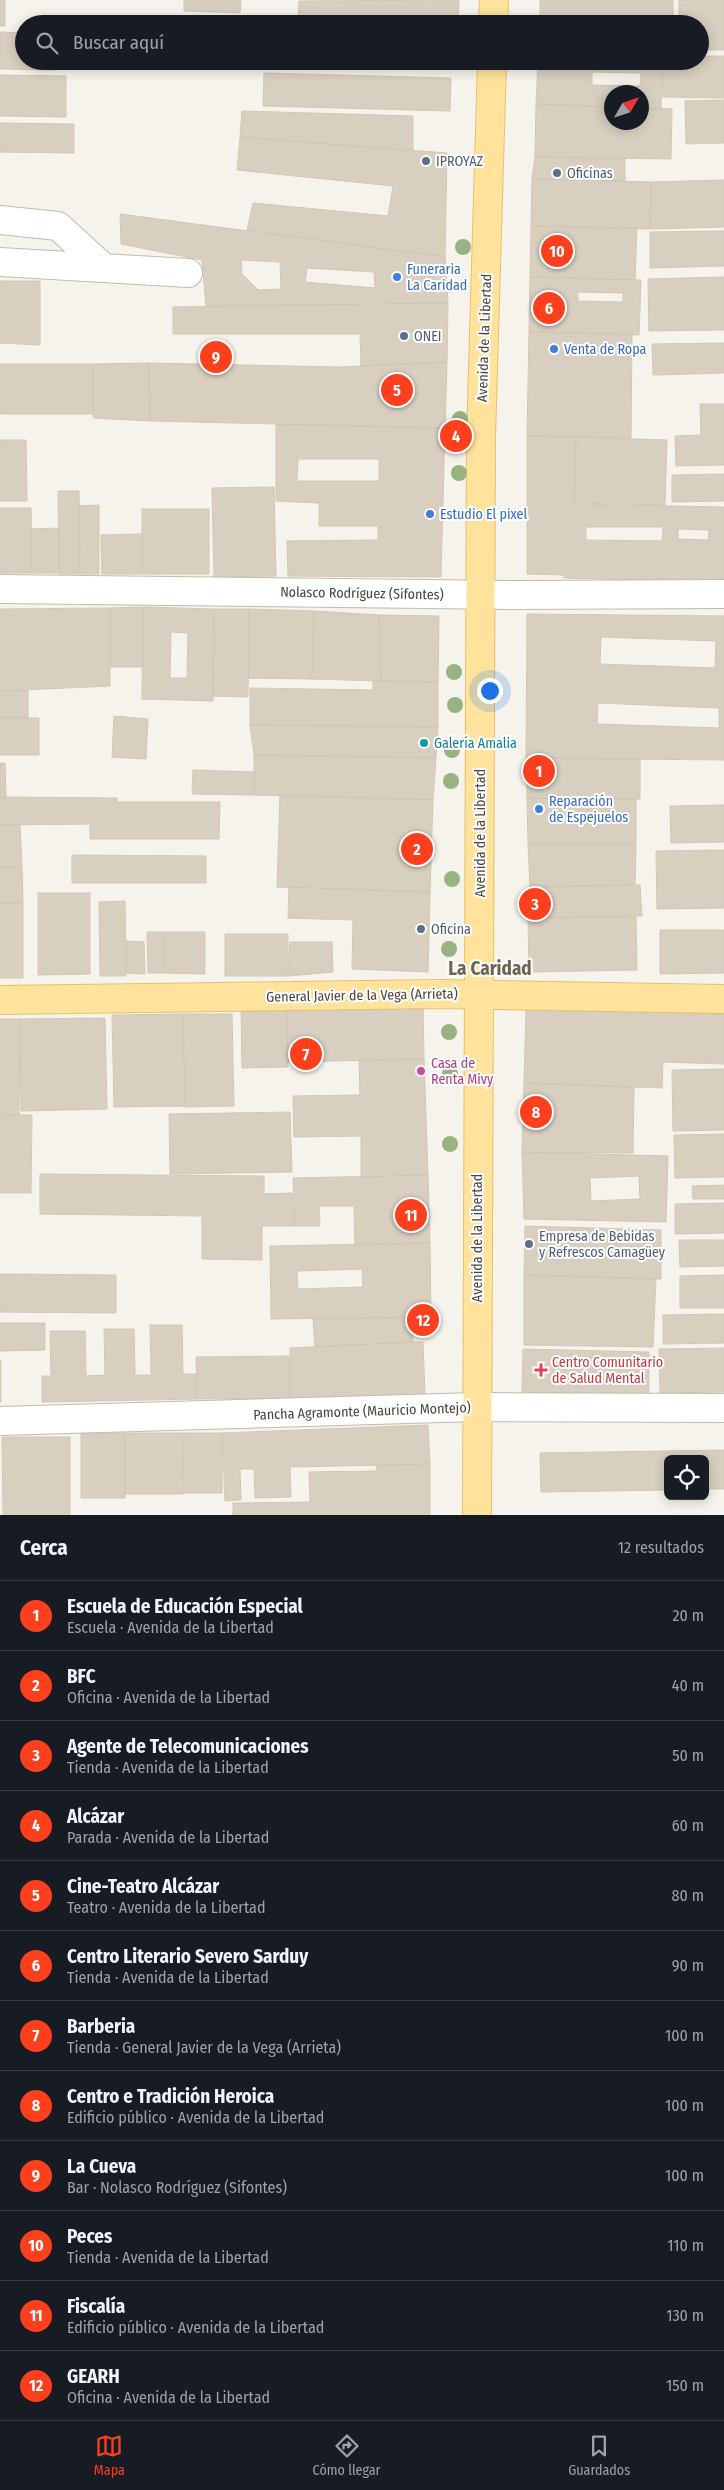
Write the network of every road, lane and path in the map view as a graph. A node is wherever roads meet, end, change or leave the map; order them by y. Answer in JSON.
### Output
{"nodes":[{"id":1,"x":494,"y":0,"type":"edge"},
{"id":2,"x":493,"y":15,"type":"edge"},
{"id":3,"x":492,"y":70,"type":"edge"},
{"id":4,"x":0,"y":220,"type":"edge"},
{"id":5,"x":0,"y":262,"type":"edge"},
{"id":6,"x":104,"y":268,"type":"junction"},
{"id":7,"x":188,"y":273,"type":"dead end"},
{"id":8,"x":0,"y":589,"type":"edge"},
{"id":9,"x":481,"y":594,"type":"junction"},
{"id":10,"x":724,"y":594,"type":"edge"},
{"id":11,"x":479,"y":994,"type":"junction"},
{"id":12,"x":724,"y":999,"type":"edge"},
{"id":13,"x":0,"y":1000,"type":"edge"},
{"id":14,"x":476,"y":1407,"type":"junction"},
{"id":15,"x":724,"y":1408,"type":"edge"},
{"id":16,"x":0,"y":1421,"type":"edge"},
{"id":17,"x":478,"y":1515,"type":"edge"}],
"edges":[{"from":1,"to":2,"type":"main road"},
{"from":3,"to":9,"type":"main road","name":"Avenida de la Libertad"},
{"from":4,"to":6,"type":"street"},
{"from":5,"to":6,"type":"street"},
{"from":6,"to":7,"type":"street"},
{"from":8,"to":9,"type":"street","name":"Nolasco Rodríguez (Sifontes)"},
{"from":9,"to":10,"type":"street","name":"Nolasco Rodríguez (Sifontes)"},
{"from":9,"to":11,"type":"main road","name":"Avenida de la Libertad"},
{"from":11,"to":12,"type":"main road","name":"General Javier de la Vega (Arrieta)"},
{"from":11,"to":13,"type":"main road","name":"General Javier de la Vega (Arrieta)"},
{"from":11,"to":14,"type":"main road","name":"Avenida de la Libertad"},
{"from":14,"to":15,"type":"street","name":"Pancha Agramonte (Mauricio Montejo)"},
{"from":14,"to":16,"type":"street","name":"Pancha Agramonte (Mauricio Montejo)"},
{"from":14,"to":17,"type":"main road","name":"Avenida de la Libertad"}]}
